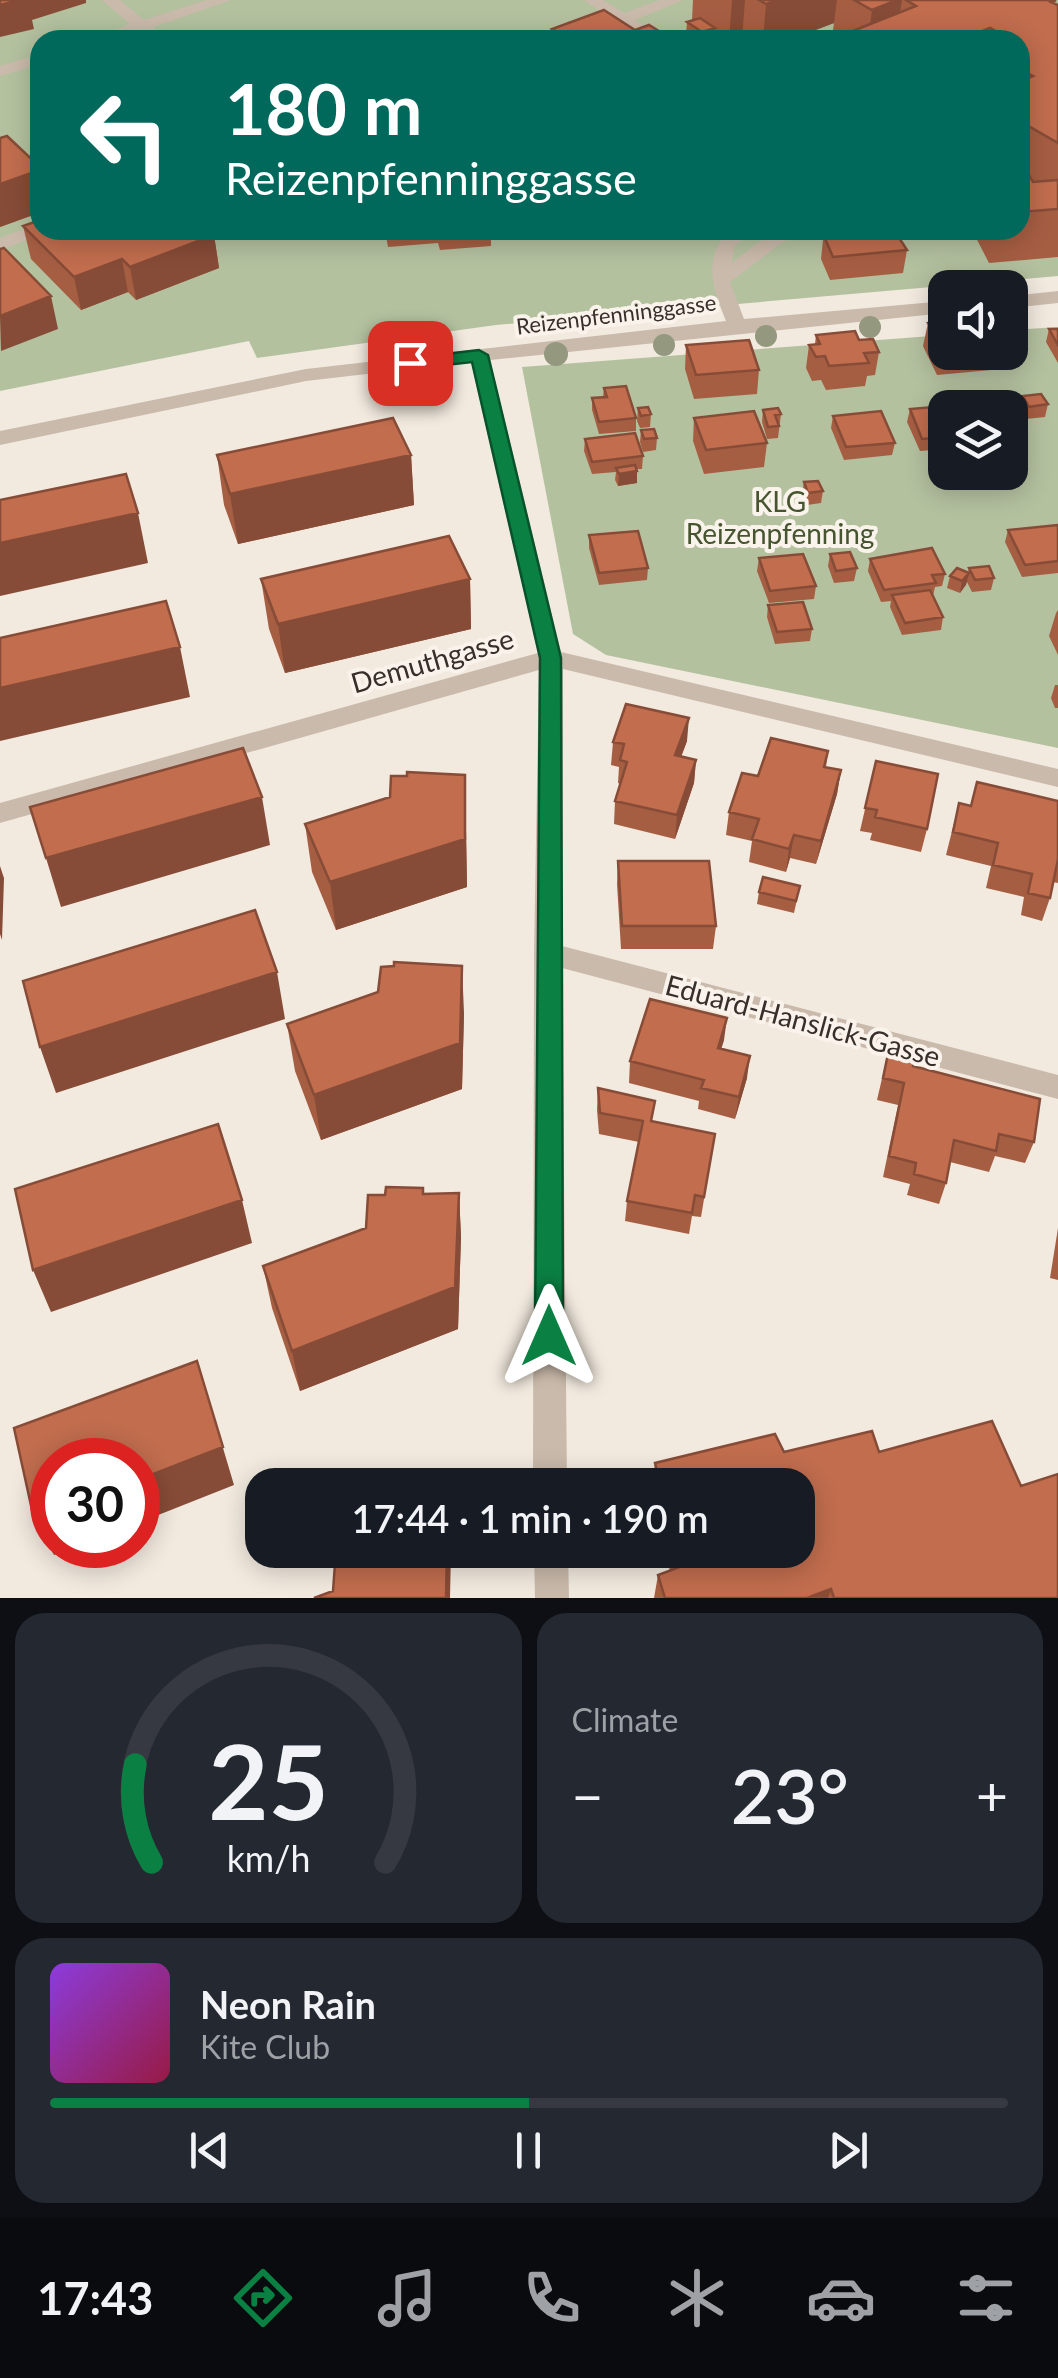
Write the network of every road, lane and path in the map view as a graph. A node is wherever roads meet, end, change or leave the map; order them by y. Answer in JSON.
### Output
{"nodes":[{"id":1,"x":110,"y":0,"type":"edge"},
{"id":2,"x":223,"y":0,"type":"edge"},
{"id":3,"x":592,"y":0,"type":"edge"},
{"id":4,"x":675,"y":0,"type":"edge"},
{"id":5,"x":622,"y":19,"type":"junction"},
{"id":6,"x":142,"y":26,"type":"junction"},
{"id":7,"x":129,"y":30,"type":"edge"},
{"id":8,"x":147,"y":30,"type":"edge"},
{"id":9,"x":591,"y":30,"type":"edge"},
{"id":10,"x":640,"y":30,"type":"edge"},
{"id":11,"x":30,"y":62,"type":"edge"},
{"id":12,"x":0,"y":72,"type":"edge"},
{"id":13,"x":30,"y":234,"type":"edge"},
{"id":14,"x":731,"y":240,"type":"edge"},
{"id":15,"x":774,"y":240,"type":"edge"},
{"id":16,"x":0,"y":244,"type":"edge"},
{"id":17,"x":720,"y":280,"type":"junction"},
{"id":18,"x":1058,"y":297,"type":"edge"},
{"id":19,"x":1028,"y":300,"type":"edge"},
{"id":20,"x":928,"y":309,"type":"edge"},
{"id":21,"x":736,"y":326,"type":"junction"},
{"id":22,"x":479,"y":355,"type":"junction"},
{"id":23,"x":0,"y":438,"type":"edge"},
{"id":24,"x":551,"y":658,"type":"junction"},
{"id":25,"x":1058,"y":778,"type":"edge"},
{"id":26,"x":0,"y":813,"type":"edge"},
{"id":27,"x":547,"y":953,"type":"junction"},
{"id":28,"x":1058,"y":1086,"type":"edge"},
{"id":29,"x":550,"y":1468,"type":"edge"},
{"id":30,"x":551,"y":1568,"type":"edge"},
{"id":31,"x":552,"y":1598,"type":"edge"}],
"edges":[{"from":1,"to":6,"type":"street"},
{"from":2,"to":6,"type":"street"},
{"from":3,"to":5,"type":"street"},
{"from":4,"to":5,"type":"street"},
{"from":5,"to":9,"type":"street"},
{"from":5,"to":10,"type":"street"},
{"from":6,"to":7,"type":"street"},
{"from":6,"to":8,"type":"street"},
{"from":11,"to":12,"type":"street"},
{"from":13,"to":16,"type":"street"},
{"from":14,"to":17,"type":"street"},
{"from":15,"to":17,"type":"street"},
{"from":17,"to":21,"type":"street"},
{"from":18,"to":19,"type":"street"},
{"from":20,"to":21,"type":"street","name":"Reizenpfenninggasse"},
{"from":21,"to":22,"type":"street","name":"Reizenpfenninggasse"},
{"from":22,"to":23,"type":"street","name":"Reizenpfenninggasse"},
{"from":22,"to":24,"type":"street"},
{"from":24,"to":25,"type":"street","name":"Demuthgasse"},
{"from":24,"to":26,"type":"street","name":"Demuthgasse"},
{"from":24,"to":27,"type":"street"},
{"from":27,"to":28,"type":"street","name":"Eduard-Hanslick-Gasse"},
{"from":27,"to":29,"type":"street"},
{"from":30,"to":31,"type":"street"}]}
